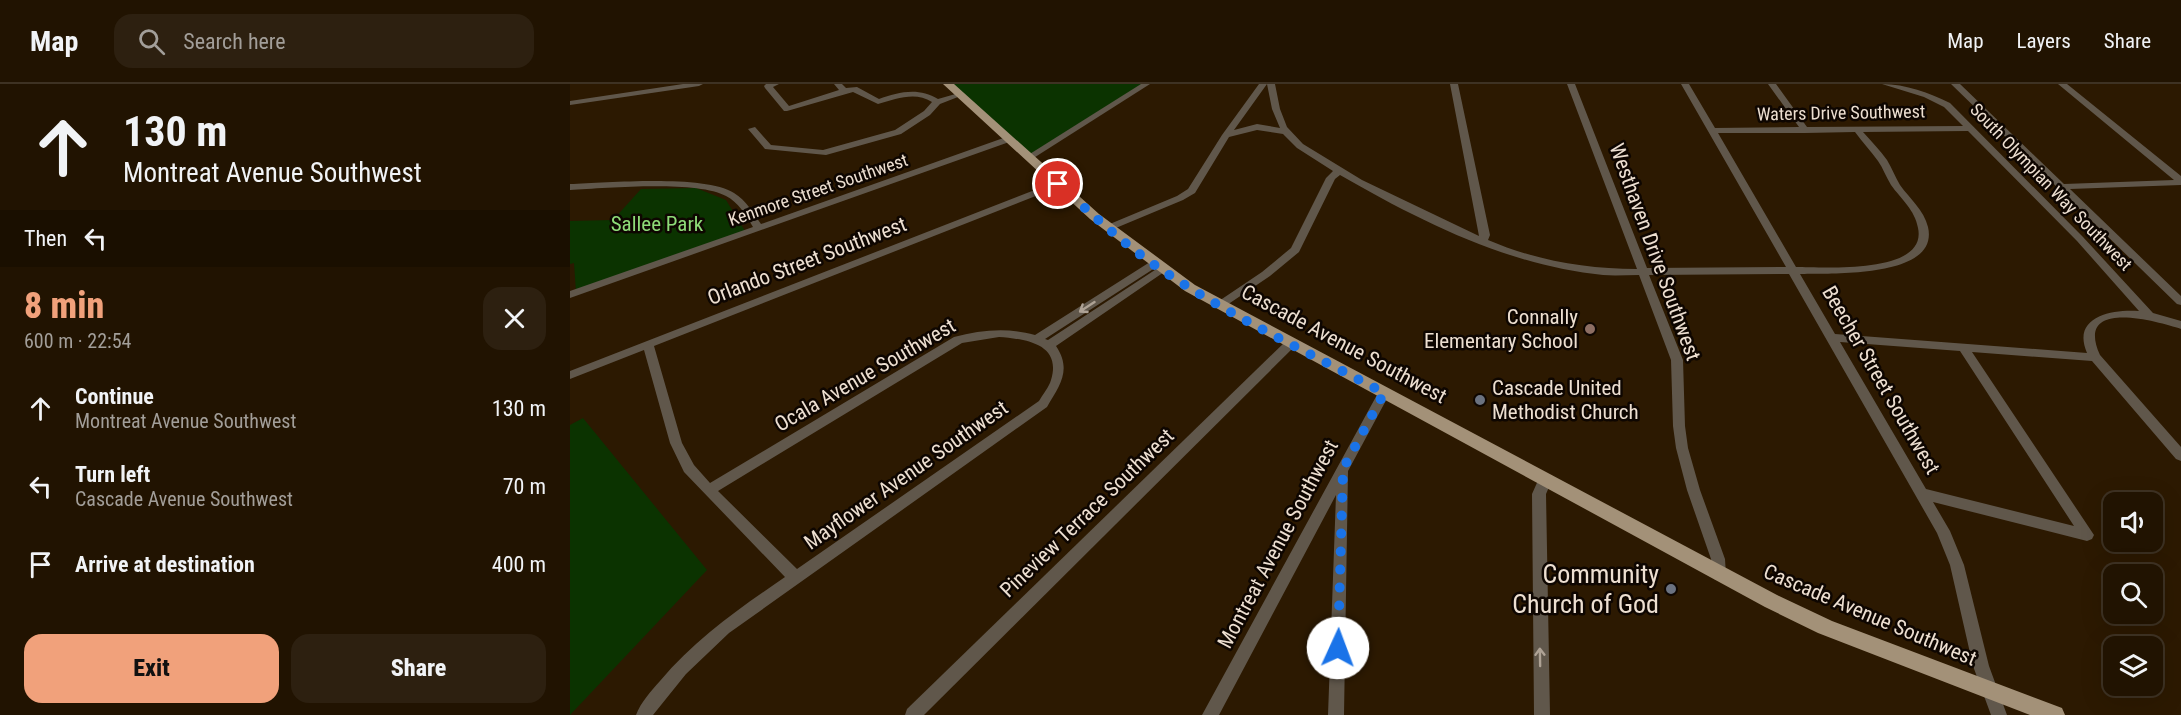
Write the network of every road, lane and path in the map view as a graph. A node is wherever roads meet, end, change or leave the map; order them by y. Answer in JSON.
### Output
{"nodes":[{"id":1,"x":699,"y":84,"type":"edge"},
{"id":2,"x":774,"y":84,"type":"edge"},
{"id":3,"x":1146,"y":84,"type":"edge"},
{"id":4,"x":1263,"y":84,"type":"edge"},
{"id":5,"x":1271,"y":84,"type":"edge"},
{"id":6,"x":1454,"y":84,"type":"edge"},
{"id":7,"x":1571,"y":84,"type":"edge"},
{"id":8,"x":1685,"y":84,"type":"edge"},
{"id":9,"x":1772,"y":84,"type":"edge"},
{"id":10,"x":1886,"y":84,"type":"edge"},
{"id":11,"x":1955,"y":84,"type":"edge"},
{"id":12,"x":2062,"y":84,"type":"edge"},
{"id":13,"x":841,"y":87,"type":"edge"},
{"id":14,"x":953,"y":87,"type":"edge"},
{"id":15,"x":937,"y":102,"type":"junction"},
{"id":16,"x":570,"y":103,"type":"edge"},
{"id":17,"x":1970,"y":128,"type":"junction"},
{"id":18,"x":753,"y":129,"type":"dead end"},
{"id":19,"x":1857,"y":129,"type":"junction"},
{"id":20,"x":1712,"y":130,"type":"junction"},
{"id":21,"x":1805,"y":130,"type":"junction"},
{"id":22,"x":1286,"y":132,"type":"junction"},
{"id":23,"x":1226,"y":135,"type":"junction"},
{"id":24,"x":1009,"y":140,"type":"junction"},
{"id":25,"x":1029,"y":158,"type":"junction"},
{"id":26,"x":1339,"y":170,"type":"junction"},
{"id":27,"x":2181,"y":182,"type":"edge"},
{"id":28,"x":1058,"y":184,"type":"junction"},
{"id":29,"x":570,"y":187,"type":"edge"},
{"id":30,"x":2063,"y":187,"type":"junction"},
{"id":31,"x":759,"y":228,"type":"junction"},
{"id":32,"x":1108,"y":228,"type":"junction"},
{"id":33,"x":1482,"y":242,"type":"junction"},
{"id":34,"x":1158,"y":267,"type":"junction"},
{"id":35,"x":1794,"y":271,"type":"junction"},
{"id":36,"x":1644,"y":273,"type":"junction"},
{"id":37,"x":570,"y":295,"type":"edge"},
{"id":38,"x":2181,"y":302,"type":"edge"},
{"id":39,"x":1220,"y":305,"type":"junction"},
{"id":40,"x":2150,"y":316,"type":"junction"},
{"id":41,"x":2181,"y":325,"type":"edge"},
{"id":42,"x":1834,"y":338,"type":"junction"},
{"id":43,"x":1043,"y":342,"type":"junction"},
{"id":44,"x":1291,"y":343,"type":"junction"},
{"id":45,"x":648,"y":344,"type":"junction"},
{"id":46,"x":1963,"y":347,"type":"junction"},
{"id":47,"x":2095,"y":357,"type":"junction"},
{"id":48,"x":570,"y":375,"type":"edge"},
{"id":49,"x":1384,"y":393,"type":"junction"},
{"id":50,"x":2181,"y":456,"type":"edge"},
{"id":51,"x":1343,"y":469,"type":"junction"},
{"id":52,"x":1545,"y":480,"type":"junction"},
{"id":53,"x":709,"y":490,"type":"junction"},
{"id":54,"x":1923,"y":494,"type":"junction"},
{"id":55,"x":1719,"y":574,"type":"junction"},
{"id":56,"x":796,"y":578,"type":"junction"},
{"id":57,"x":1990,"y":691,"type":"junction"},
{"id":58,"x":644,"y":715,"type":"edge"},
{"id":59,"x":912,"y":715,"type":"edge"},
{"id":60,"x":1210,"y":715,"type":"edge"},
{"id":61,"x":1336,"y":715,"type":"edge"},
{"id":62,"x":1542,"y":715,"type":"edge"},
{"id":63,"x":1999,"y":715,"type":"edge"},
{"id":64,"x":2055,"y":715,"type":"edge"}],
"edges":[{"from":1,"to":16,"type":"street"},
{"from":2,"to":13,"type":"street"},
{"from":3,"to":25,"type":"street"},
{"from":4,"to":23,"type":"street"},
{"from":5,"to":22,"type":"street"},
{"from":6,"to":33,"type":"street"},
{"from":7,"to":36,"type":"street","name":"Westhaven Drive Southwest"},
{"from":8,"to":20,"type":"street","name":"Beecher Street Southwest"},
{"from":9,"to":21,"type":"street"},
{"from":10,"to":17,"type":"street","name":"South Olympian Way Southwest"},
{"from":11,"to":30,"type":"street"},
{"from":12,"to":27,"type":"street"},
{"from":13,"to":15,"type":"street"},
{"from":14,"to":15,"type":"street"},
{"from":14,"to":24,"type":"main road","name":"Cascade Avenue Southwest"},
{"from":15,"to":18,"type":"street"},
{"from":17,"to":19,"type":"street","name":"Waters Drive Southwest"},
{"from":17,"to":40,"type":"street","name":"South Olympian Way Southwest"},
{"from":19,"to":21,"type":"street","name":"Waters Drive Southwest"},
{"from":19,"to":35,"type":"street"},
{"from":20,"to":21,"type":"street","name":"Waters Drive Southwest"},
{"from":20,"to":35,"type":"street","name":"Beecher Street Southwest"},
{"from":22,"to":23,"type":"street"},
{"from":22,"to":26,"type":"street"},
{"from":23,"to":32,"type":"street"},
{"from":24,"to":25,"type":"main road","name":"Cascade Avenue Southwest"},
{"from":24,"to":31,"type":"street","name":"Kenmore Street Southwest"},
{"from":25,"to":28,"type":"main road","name":"Cascade Avenue Southwest"},
{"from":26,"to":33,"type":"street"},
{"from":26,"to":39,"type":"street"},
{"from":27,"to":30,"type":"street"},
{"from":28,"to":32,"type":"main road","name":"Cascade Avenue Southwest"},
{"from":28,"to":45,"type":"street","name":"Orlando Street Southwest"},
{"from":29,"to":31,"type":"street"},
{"from":30,"to":38,"type":"street"},
{"from":31,"to":37,"type":"street","name":"Kenmore Street Southwest"},
{"from":32,"to":34,"type":"main road","name":"Cascade Avenue Southwest"},
{"from":33,"to":36,"type":"street"},
{"from":34,"to":39,"type":"main road","name":"Cascade Avenue Southwest"},
{"from":34,"to":43,"type":"street"},
{"from":35,"to":36,"type":"street"},
{"from":35,"to":42,"type":"street","name":"Beecher Street Southwest"},
{"from":36,"to":55,"type":"street","name":"Westhaven Drive Southwest"},
{"from":39,"to":44,"type":"main road","name":"Cascade Avenue Southwest"},
{"from":40,"to":41,"type":"street"},
{"from":40,"to":47,"type":"street"},
{"from":42,"to":46,"type":"street"},
{"from":42,"to":54,"type":"street","name":"Beecher Street Southwest"},
{"from":43,"to":53,"type":"street","name":"Ocala Avenue Southwest"},
{"from":43,"to":56,"type":"street","name":"Mayflower Avenue Southwest"},
{"from":44,"to":49,"type":"main road","name":"Cascade Avenue Southwest"},
{"from":44,"to":59,"type":"street","name":"Pineview Terrace Southwest"},
{"from":45,"to":48,"type":"street","name":"Orlando Street Southwest"},
{"from":45,"to":53,"type":"street"},
{"from":46,"to":47,"type":"street"},
{"from":46,"to":54,"type":"street"},
{"from":47,"to":50,"type":"street"},
{"from":49,"to":51,"type":"street","name":"Montreat Avenue Southwest"},
{"from":49,"to":52,"type":"main road","name":"Cascade Avenue Southwest"},
{"from":51,"to":60,"type":"street","name":"Montreat Avenue Southwest"},
{"from":51,"to":61,"type":"street"},
{"from":52,"to":55,"type":"main road","name":"Cascade Avenue Southwest"},
{"from":62,"to":52,"type":"street","one_way":true},
{"from":53,"to":56,"type":"street"},
{"from":54,"to":57,"type":"street","name":"Beecher Street Southwest"},
{"from":55,"to":57,"type":"main road","name":"Cascade Avenue Southwest"},
{"from":56,"to":58,"type":"street","name":"Mayflower Avenue Southwest"},
{"from":57,"to":63,"type":"street","name":"Beecher Street Southwest"},
{"from":57,"to":64,"type":"main road","name":"Cascade Avenue Southwest"}]}
